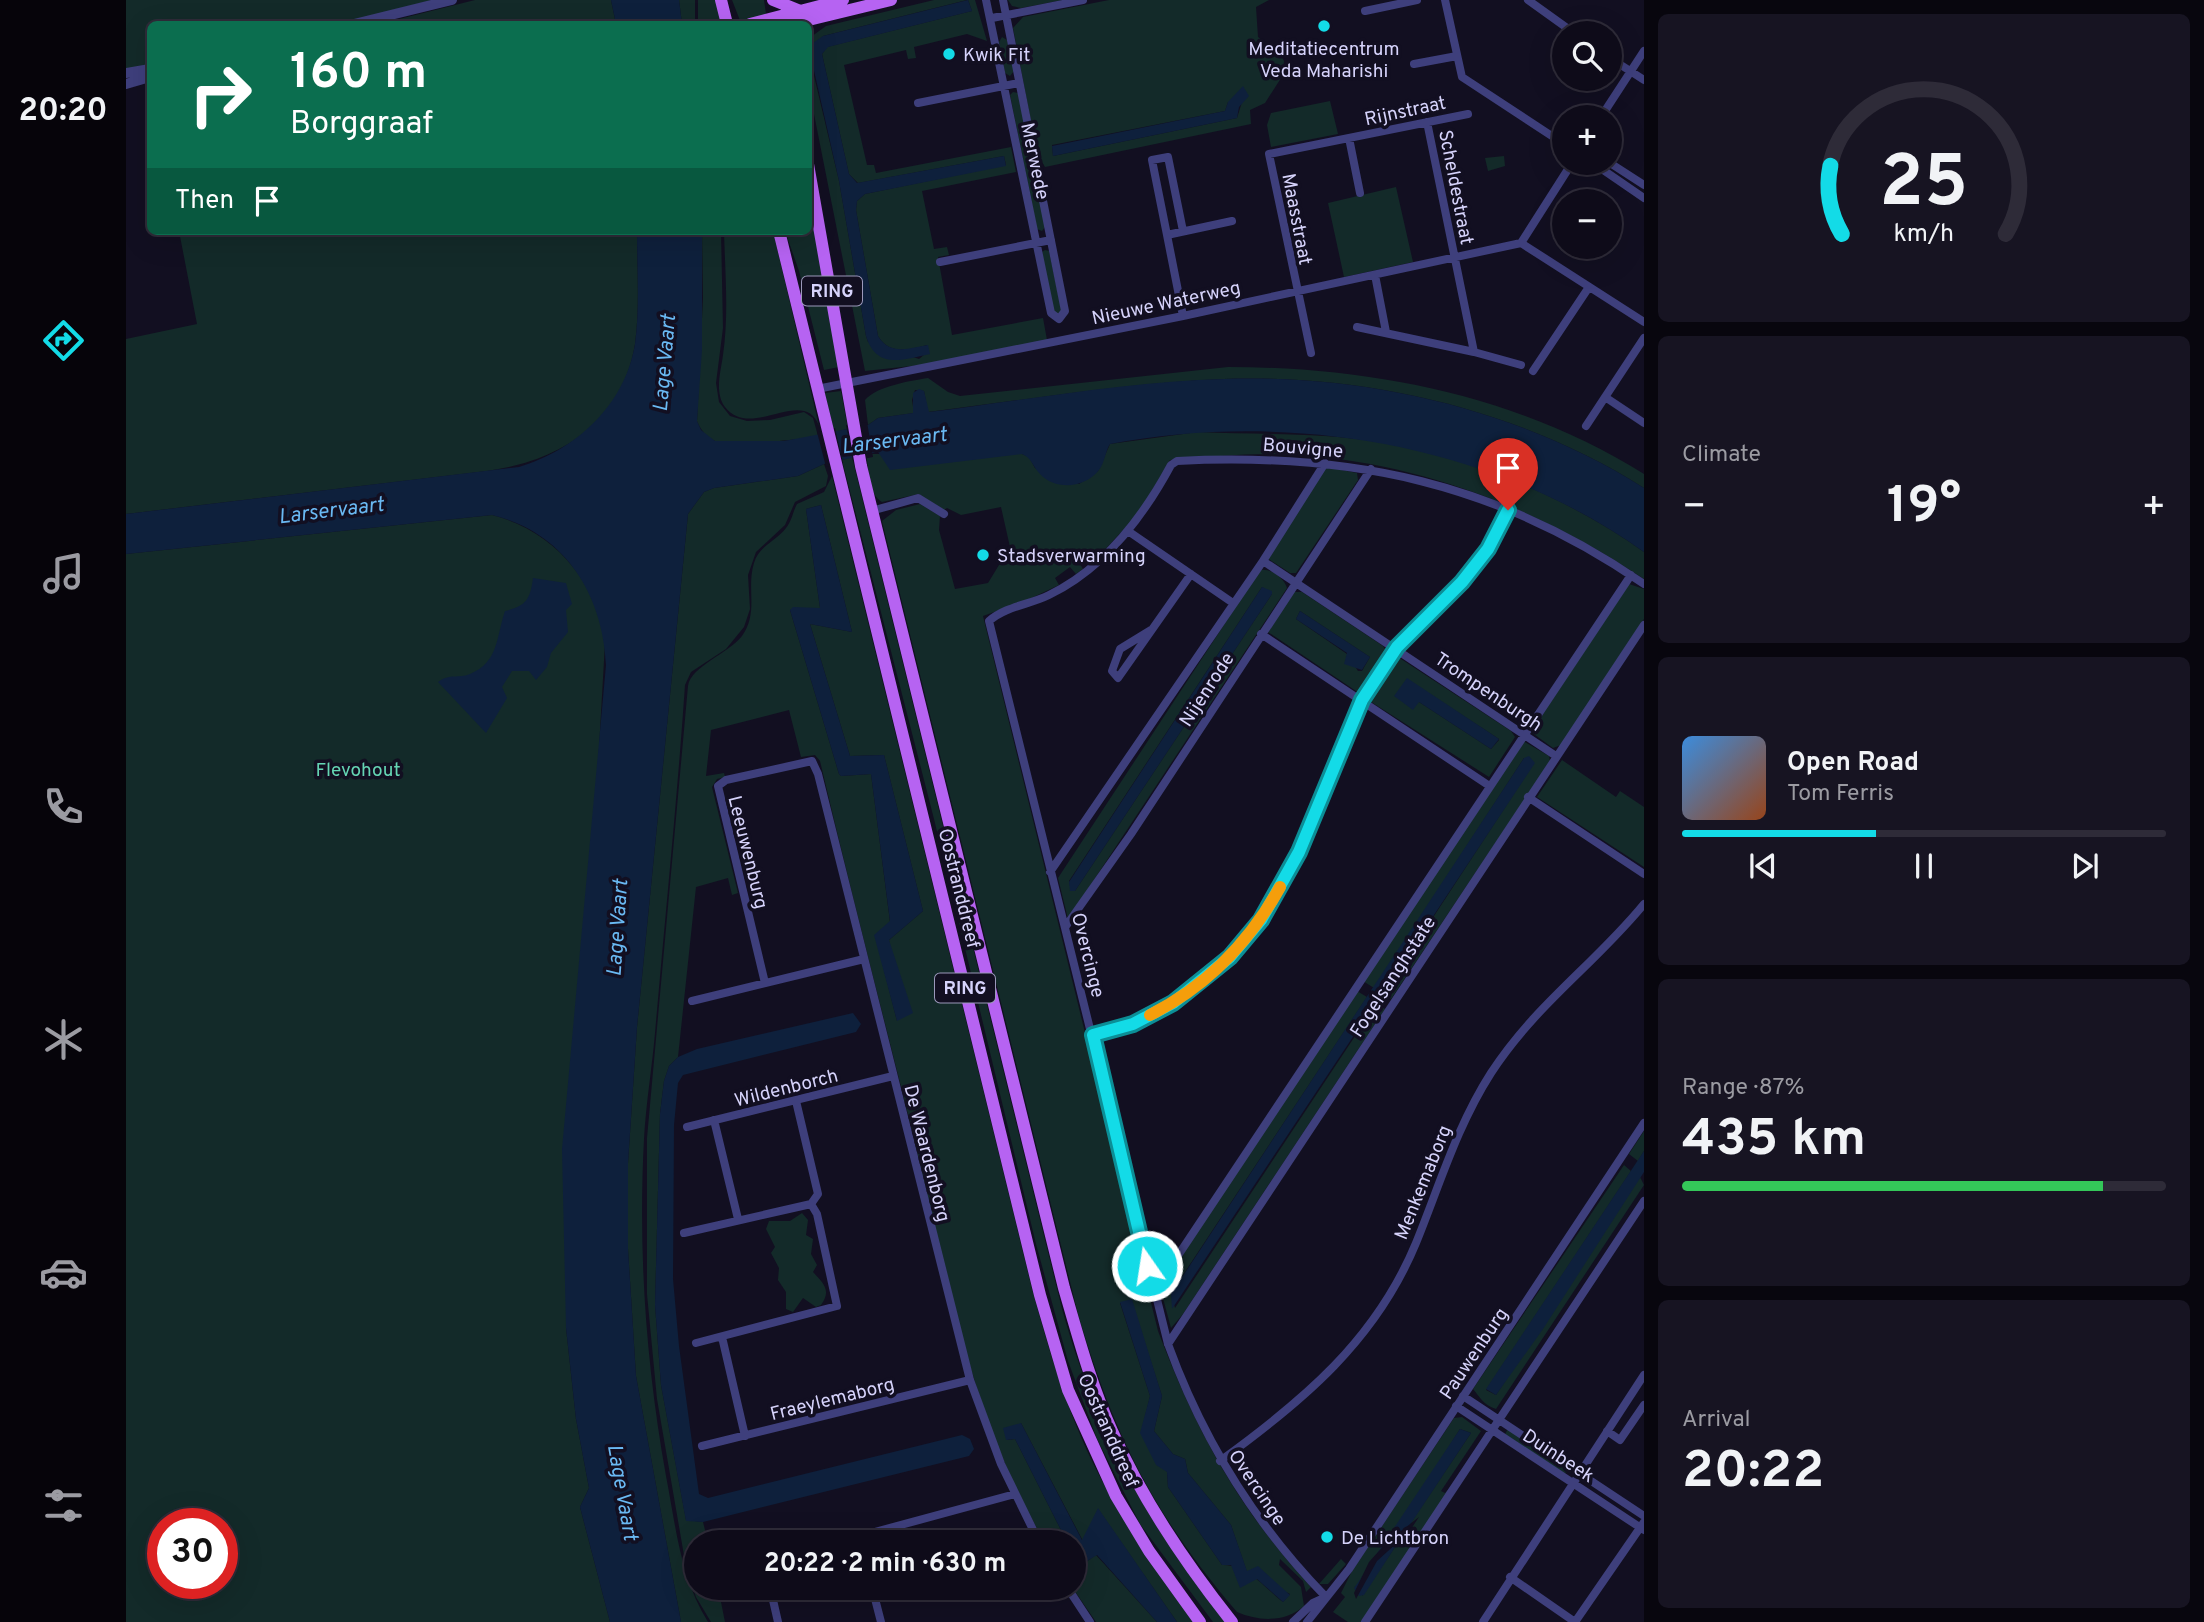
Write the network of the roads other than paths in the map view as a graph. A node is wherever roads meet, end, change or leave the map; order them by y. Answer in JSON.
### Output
{"nodes":[{"id":1,"x":452,"y":0,"type":"edge"},
{"id":2,"x":721,"y":0,"type":"edge"},
{"id":3,"x":768,"y":0,"type":"edge"},
{"id":4,"x":773,"y":0,"type":"edge"},
{"id":5,"x":842,"y":0,"type":"edge"},
{"id":6,"x":891,"y":0,"type":"edge"},
{"id":7,"x":986,"y":0,"type":"edge"},
{"id":8,"x":1003,"y":0,"type":"edge"},
{"id":9,"x":1083,"y":0,"type":"edge"},
{"id":10,"x":1417,"y":0,"type":"edge"},
{"id":11,"x":1445,"y":0,"type":"edge"},
{"id":12,"x":1528,"y":0,"type":"edge"},
{"id":13,"x":1365,"y":11,"type":"dead end"},
{"id":14,"x":1006,"y":16,"type":"junction"},
{"id":15,"x":992,"y":18,"type":"junction"},
{"id":16,"x":366,"y":21,"type":"edge"},
{"id":17,"x":726,"y":21,"type":"edge"},
{"id":18,"x":773,"y":21,"type":"edge"},
{"id":19,"x":798,"y":21,"type":"edge"},
{"id":20,"x":1557,"y":21,"type":"edge"},
{"id":21,"x":1644,"y":51,"type":"edge"},
{"id":22,"x":1457,"y":56,"type":"junction"},
{"id":23,"x":1414,"y":64,"type":"dead end"},
{"id":24,"x":1622,"y":65,"type":"edge"},
{"id":25,"x":147,"y":70,"type":"edge"},
{"id":26,"x":1631,"y":71,"type":"junction"},
{"id":27,"x":126,"y":73,"type":"edge"},
{"id":28,"x":147,"y":78,"type":"edge"},
{"id":29,"x":1644,"y":80,"type":"edge"},
{"id":30,"x":1019,"y":83,"type":"junction"},
{"id":31,"x":126,"y":84,"type":"edge"},
{"id":32,"x":1004,"y":85,"type":"junction"},
{"id":33,"x":918,"y":103,"type":"dead end"},
{"id":34,"x":1609,"y":105,"type":"edge"},
{"id":35,"x":1468,"y":114,"type":"dead end"},
{"id":36,"x":1427,"y":122,"type":"junction"},
{"id":37,"x":1552,"y":136,"type":"edge"},
{"id":38,"x":1349,"y":138,"type":"junction"},
{"id":39,"x":1269,"y":154,"type":"joint"},
{"id":40,"x":1622,"y":171,"type":"edge"},
{"id":41,"x":1564,"y":175,"type":"edge"},
{"id":42,"x":1610,"y":175,"type":"edge"},
{"id":43,"x":812,"y":185,"type":"edge"},
{"id":44,"x":1644,"y":185,"type":"edge"},
{"id":45,"x":1360,"y":192,"type":"dead end"},
{"id":46,"x":1644,"y":198,"type":"edge"},
{"id":47,"x":1232,"y":221,"type":"dead end"},
{"id":48,"x":1183,"y":231,"type":"junction"},
{"id":49,"x":1167,"y":234,"type":"junction"},
{"id":50,"x":780,"y":235,"type":"edge"},
{"id":51,"x":1051,"y":240,"type":"junction"},
{"id":52,"x":1037,"y":243,"type":"junction"},
{"id":53,"x":1521,"y":243,"type":"junction"},
{"id":54,"x":1455,"y":258,"type":"junction"},
{"id":55,"x":940,"y":262,"type":"dead end"},
{"id":56,"x":1375,"y":275,"type":"junction"},
{"id":57,"x":1589,"y":287,"type":"junction"},
{"id":58,"x":1296,"y":291,"type":"junction"},
{"id":59,"x":1183,"y":316,"type":"junction"},
{"id":60,"x":1644,"y":322,"type":"edge"},
{"id":61,"x":1357,"y":327,"type":"dead end"},
{"id":62,"x":1386,"y":332,"type":"junction"},
{"id":63,"x":1644,"y":338,"type":"edge"},
{"id":64,"x":1474,"y":352,"type":"junction"},
{"id":65,"x":1311,"y":353,"type":"dead end"},
{"id":66,"x":1521,"y":365,"type":"dead end"},
{"id":67,"x":1533,"y":371,"type":"dead end"},
{"id":68,"x":845,"y":383,"type":"junction"},
{"id":69,"x":817,"y":389,"type":"junction"},
{"id":70,"x":1605,"y":397,"type":"junction"},
{"id":71,"x":1644,"y":423,"type":"edge"},
{"id":72,"x":1586,"y":426,"type":"dead end"},
{"id":73,"x":1325,"y":463,"type":"junction"},
{"id":74,"x":1371,"y":469,"type":"junction"},
{"id":75,"x":1508,"y":510,"type":"junction"},
{"id":76,"x":871,"y":511,"type":"junction"},
{"id":77,"x":944,"y":514,"type":"dead end"},
{"id":78,"x":1128,"y":531,"type":"junction"},
{"id":79,"x":1263,"y":561,"type":"junction"},
{"id":80,"x":1191,"y":574,"type":"junction"},
{"id":81,"x":1631,"y":575,"type":"junction"},
{"id":82,"x":1296,"y":582,"type":"junction"},
{"id":83,"x":1644,"y":584,"type":"edge"},
{"id":84,"x":1233,"y":603,"type":"junction"},
{"id":85,"x":997,"y":613,"type":"joint"},
{"id":86,"x":1644,"y":625,"type":"edge"},
{"id":87,"x":1151,"y":630,"type":"junction"},
{"id":88,"x":1261,"y":634,"type":"junction"},
{"id":89,"x":1397,"y":647,"type":"junction"},
{"id":90,"x":1362,"y":700,"type":"junction"},
{"id":91,"x":1524,"y":734,"type":"junction"},
{"id":92,"x":1556,"y":756,"type":"junction"},
{"id":93,"x":814,"y":762,"type":"joint"},
{"id":94,"x":1488,"y":785,"type":"junction"},
{"id":95,"x":1528,"y":797,"type":"junction"},
{"id":96,"x":1050,"y":872,"type":"junction"},
{"id":97,"x":1644,"y":874,"type":"edge"},
{"id":98,"x":1644,"y":904,"type":"edge"},
{"id":99,"x":1066,"y":926,"type":"junction"},
{"id":100,"x":864,"y":959,"type":"junction"},
{"id":101,"x":765,"y":983,"type":"junction"},
{"id":102,"x":692,"y":1001,"type":"dead end"},
{"id":103,"x":1093,"y":1035,"type":"junction"},
{"id":104,"x":893,"y":1076,"type":"junction"},
{"id":105,"x":796,"y":1101,"type":"junction"},
{"id":106,"x":714,"y":1121,"type":"junction"},
{"id":107,"x":1644,"y":1123,"type":"edge"},
{"id":108,"x":687,"y":1127,"type":"dead end"},
{"id":109,"x":1644,"y":1201,"type":"edge"},
{"id":110,"x":811,"y":1203,"type":"junction"},
{"id":111,"x":738,"y":1219,"type":"junction"},
{"id":112,"x":684,"y":1233,"type":"dead end"},
{"id":113,"x":1153,"y":1293,"type":"junction"},
{"id":114,"x":722,"y":1337,"type":"junction"},
{"id":115,"x":696,"y":1343,"type":"dead end"},
{"id":116,"x":1168,"y":1344,"type":"junction"},
{"id":117,"x":1644,"y":1375,"type":"edge"},
{"id":118,"x":970,"y":1380,"type":"junction"},
{"id":119,"x":1463,"y":1396,"type":"junction"},
{"id":120,"x":1644,"y":1405,"type":"edge"},
{"id":121,"x":1456,"y":1406,"type":"junction"},
{"id":122,"x":1499,"y":1420,"type":"junction"},
{"id":123,"x":1492,"y":1430,"type":"junction"},
{"id":124,"x":1607,"y":1432,"type":"junction"},
{"id":125,"x":745,"y":1436,"type":"junction"},
{"id":126,"x":702,"y":1446,"type":"dead end"},
{"id":127,"x":1220,"y":1461,"type":"junction"},
{"id":128,"x":1579,"y":1473,"type":"junction"},
{"id":129,"x":1572,"y":1483,"type":"junction"},
{"id":130,"x":1015,"y":1494,"type":"junction"},
{"id":131,"x":1644,"y":1516,"type":"edge"},
{"id":132,"x":1643,"y":1527,"type":"edge"},
{"id":133,"x":891,"y":1530,"type":"edge"},
{"id":134,"x":1033,"y":1530,"type":"edge"},
{"id":135,"x":1510,"y":1577,"type":"junction"},
{"id":136,"x":1210,"y":1591,"type":"junction"},
{"id":137,"x":1324,"y":1597,"type":"junction"},
{"id":138,"x":773,"y":1600,"type":"edge"},
{"id":139,"x":875,"y":1600,"type":"edge"},
{"id":140,"x":1076,"y":1600,"type":"edge"},
{"id":141,"x":1192,"y":1607,"type":"junction"},
{"id":142,"x":778,"y":1622,"type":"edge"},
{"id":143,"x":881,"y":1622,"type":"edge"},
{"id":144,"x":1090,"y":1622,"type":"edge"},
{"id":145,"x":1200,"y":1622,"type":"edge"},
{"id":146,"x":1209,"y":1622,"type":"edge"},
{"id":147,"x":1232,"y":1622,"type":"edge"},
{"id":148,"x":1240,"y":1622,"type":"edge"},
{"id":149,"x":1293,"y":1622,"type":"edge"},
{"id":150,"x":1307,"y":1622,"type":"edge"},
{"id":151,"x":1365,"y":1622,"type":"edge"},
{"id":152,"x":1483,"y":1622,"type":"edge"},
{"id":153,"x":1575,"y":1622,"type":"edge"}],
"edges":[{"from":1,"to":16,"type":"street"},
{"from":2,"to":17,"type":"main road"},
{"from":3,"to":18,"type":"main road"},
{"from":4,"to":19,"type":"main road"},
{"from":5,"to":19,"type":"main road"},
{"from":6,"to":19,"type":"main road"},
{"from":7,"to":15,"type":"street","name":"Merwede"},
{"from":8,"to":14,"type":"street","name":"Merwede"},
{"from":9,"to":14,"type":"street"},
{"from":10,"to":13,"type":"street"},
{"from":11,"to":22,"type":"street"},
{"from":12,"to":20,"type":"street"},
{"from":14,"to":15,"type":"street"},
{"from":14,"to":30,"type":"street","name":"Merwede"},
{"from":15,"to":32,"type":"street","name":"Merwede"},
{"from":21,"to":26,"type":"street"},
{"from":22,"to":23,"type":"street"},
{"from":22,"to":37,"type":"street"},
{"from":24,"to":26,"type":"street"},
{"from":25,"to":27,"type":"street"},
{"from":26,"to":29,"type":"street"},
{"from":26,"to":34,"type":"street"},
{"from":28,"to":31,"type":"street"},
{"from":30,"to":32,"type":"street"},
{"from":30,"to":51,"type":"street","name":"Merwede"},
{"from":32,"to":33,"type":"street"},
{"from":32,"to":52,"type":"street","name":"Merwede"},
{"from":35,"to":36,"type":"street","name":"Rijnstraat"},
{"from":36,"to":38,"type":"street","name":"Rijnstraat"},
{"from":36,"to":54,"type":"street","name":"Scheldestraat"},
{"from":38,"to":39,"type":"street","name":"Rijnstraat"},
{"from":38,"to":45,"type":"street","name":"Rijnstraat"},
{"from":39,"to":58,"type":"street","name":"Maasstraat"},
{"from":40,"to":44,"type":"street"},
{"from":41,"to":53,"type":"street"},
{"from":42,"to":46,"type":"street"},
{"from":43,"to":68,"type":"main road","name":"Oostranddreef","number":"RING"},
{"from":47,"to":48,"type":"street"},
{"from":48,"to":49,"type":"street"},
{"from":48,"to":49,"type":"street"},
{"from":49,"to":59,"type":"street"},
{"from":50,"to":69,"type":"main road","name":"Oostranddreef","number":"RING"},
{"from":51,"to":52,"type":"street"},
{"from":51,"to":52,"type":"street","name":"Merwede"},
{"from":52,"to":55,"type":"street"},
{"from":53,"to":54,"type":"street","name":"Nieuwe Waterweg"},
{"from":53,"to":57,"type":"street"},
{"from":54,"to":56,"type":"street","name":"Nieuwe Waterweg"},
{"from":54,"to":64,"type":"street","name":"Scheldestraat"},
{"from":56,"to":58,"type":"street","name":"Nieuwe Waterweg"},
{"from":56,"to":62,"type":"street"},
{"from":57,"to":60,"type":"street"},
{"from":57,"to":67,"type":"street"},
{"from":58,"to":59,"type":"street","name":"Nieuwe Waterweg"},
{"from":58,"to":65,"type":"street","name":"Maasstraat"},
{"from":59,"to":68,"type":"street","name":"Nieuwe Waterweg"},
{"from":61,"to":62,"type":"street"},
{"from":62,"to":64,"type":"street"},
{"from":63,"to":70,"type":"street"},
{"from":64,"to":66,"type":"street"},
{"from":68,"to":69,"type":"street","name":"Nieuwe Waterweg"},
{"from":68,"to":76,"type":"main road","name":"Oostranddreef","number":"RING"},
{"from":69,"to":141,"type":"main road","name":"Oostranddreef","number":"RING"},
{"from":70,"to":71,"type":"street"},
{"from":70,"to":72,"type":"street"},
{"from":73,"to":74,"type":"street","name":"Bouvigne"},
{"from":73,"to":78,"type":"street","name":"Bouvigne"},
{"from":73,"to":79,"type":"street","name":"Nijenrode"},
{"from":74,"to":75,"type":"street","name":"Bouvigne"},
{"from":74,"to":82,"type":"street","name":"Nijenrode"},
{"from":75,"to":81,"type":"street","name":"Bouvigne"},
{"from":75,"to":89,"type":"street"},
{"from":76,"to":77,"type":"street"},
{"from":76,"to":136,"type":"main road","name":"Oostranddreef","number":"RING"},
{"from":78,"to":80,"type":"street"},
{"from":78,"to":85,"type":"street","name":"Bouvigne"},
{"from":79,"to":82,"type":"street","name":"Trompenburgh"},
{"from":79,"to":84,"type":"street","name":"Nijenrode"},
{"from":80,"to":84,"type":"street"},
{"from":80,"to":87,"type":"street"},
{"from":81,"to":83,"type":"street","name":"Bouvigne"},
{"from":81,"to":91,"type":"street","name":"Fogelsanghstate"},
{"from":82,"to":88,"type":"street","name":"Nijenrode"},
{"from":82,"to":89,"type":"street","name":"Trompenburgh"},
{"from":84,"to":96,"type":"street","name":"Nijenrode"},
{"from":85,"to":96,"type":"street","name":"Overcinge"},
{"from":86,"to":92,"type":"street","name":"Fogelsanghstate"},
{"from":87,"to":87,"type":"street"},
{"from":88,"to":90,"type":"street"},
{"from":88,"to":99,"type":"street","name":"Nijenrode"},
{"from":89,"to":90,"type":"street"},
{"from":89,"to":91,"type":"street","name":"Trompenburgh"},
{"from":90,"to":94,"type":"street"},
{"from":90,"to":103,"type":"street"},
{"from":91,"to":92,"type":"street","name":"Trompenburgh"},
{"from":91,"to":94,"type":"street","name":"Fogelsanghstate"},
{"from":92,"to":95,"type":"street","name":"Fogelsanghstate"},
{"from":93,"to":100,"type":"street","name":"De Waardenborg"},
{"from":93,"to":101,"type":"street","name":"Leeuwenburg"},
{"from":94,"to":113,"type":"street","name":"Fogelsanghstate"},
{"from":95,"to":97,"type":"street"},
{"from":95,"to":116,"type":"street","name":"Fogelsanghstate"},
{"from":96,"to":99,"type":"street","name":"Overcinge"},
{"from":98,"to":127,"type":"street","name":"Menkemaborg"},
{"from":99,"to":103,"type":"street","name":"Overcinge"},
{"from":100,"to":101,"type":"street"},
{"from":100,"to":104,"type":"street","name":"De Waardenborg"},
{"from":101,"to":102,"type":"street"},
{"from":103,"to":113,"type":"street","name":"Overcinge"},
{"from":104,"to":105,"type":"street","name":"Wildenborch"},
{"from":104,"to":118,"type":"street","name":"De Waardenborg"},
{"from":105,"to":106,"type":"street","name":"Wildenborch"},
{"from":105,"to":110,"type":"street"},
{"from":106,"to":108,"type":"street","name":"Wildenborch"},
{"from":106,"to":111,"type":"street"},
{"from":107,"to":119,"type":"street","name":"Pauwenburg"},
{"from":109,"to":122,"type":"street"},
{"from":110,"to":111,"type":"street"},
{"from":110,"to":114,"type":"street"},
{"from":111,"to":112,"type":"street"},
{"from":113,"to":116,"type":"street","name":"Overcinge"},
{"from":114,"to":115,"type":"street"},
{"from":114,"to":125,"type":"street"},
{"from":116,"to":127,"type":"street","name":"Overcinge"},
{"from":117,"to":124,"type":"street"},
{"from":118,"to":125,"type":"street","name":"Fraeylemaborg"},
{"from":118,"to":130,"type":"street","name":"De Waardenborg"},
{"from":119,"to":121,"type":"street","name":"Pauwenburg"},
{"from":119,"to":122,"type":"street","name":"Duinbeek"},
{"from":120,"to":124,"type":"street"},
{"from":121,"to":123,"type":"street","name":"Duinbeek"},
{"from":121,"to":137,"type":"street","name":"Pauwenburg"},
{"from":122,"to":123,"type":"street"},
{"from":122,"to":128,"type":"street","name":"Duinbeek"},
{"from":123,"to":129,"type":"street","name":"Duinbeek"},
{"from":123,"to":151,"type":"street"},
{"from":124,"to":128,"type":"street"},
{"from":125,"to":126,"type":"street","name":"Fraeylemaborg"},
{"from":127,"to":137,"type":"street","name":"Overcinge"},
{"from":128,"to":129,"type":"street"},
{"from":128,"to":131,"type":"street","name":"Duinbeek"},
{"from":129,"to":132,"type":"street","name":"Duinbeek"},
{"from":129,"to":135,"type":"street"},
{"from":130,"to":133,"type":"street"},
{"from":130,"to":134,"type":"street","name":"De Waardenborg"},
{"from":132,"to":153,"type":"street"},
{"from":135,"to":152,"type":"street"},
{"from":135,"to":153,"type":"street"},
{"from":136,"to":147,"type":"main road","name":"Oostranddreef","number":"RING"},
{"from":136,"to":148,"type":"main road","name":"Oostranddreef","number":"RING"},
{"from":137,"to":149,"type":"street","name":"Pauwenburg"},
{"from":137,"to":150,"type":"street","name":"Pauwenburg"},
{"from":138,"to":142,"type":"street"},
{"from":139,"to":143,"type":"street"},
{"from":140,"to":144,"type":"street"},
{"from":141,"to":145,"type":"main road","name":"Oostranddreef","number":"RING"},
{"from":141,"to":146,"type":"main road","name":"Oostranddreef","number":"RING"}]}
